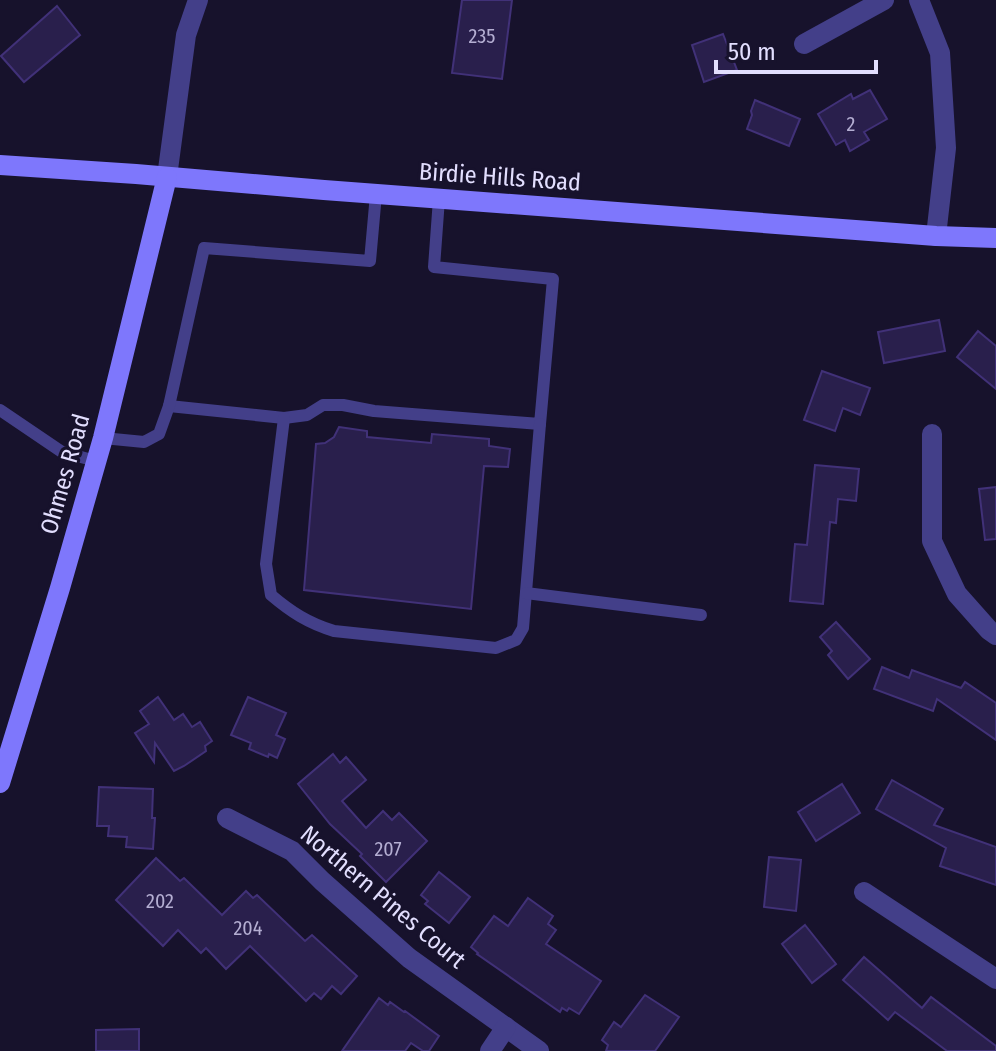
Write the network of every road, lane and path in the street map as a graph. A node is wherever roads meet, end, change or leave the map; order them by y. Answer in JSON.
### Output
{"nodes":[{"id":1,"x":198,"y":0,"type":"edge"},
{"id":2,"x":884,"y":0,"type":"edge"},
{"id":3,"x":919,"y":0,"type":"edge"},
{"id":4,"x":804,"y":44,"type":"dead end"},
{"id":5,"x":0,"y":165,"type":"edge"},
{"id":6,"x":167,"y":177,"type":"junction"},
{"id":7,"x":376,"y":194,"type":"junction"},
{"id":8,"x":439,"y":199,"type":"junction"},
{"id":9,"x":936,"y":236,"type":"junction"},
{"id":10,"x":996,"y":238,"type":"edge"},
{"id":11,"x":169,"y":406,"type":"junction"},
{"id":12,"x":0,"y":410,"type":"edge"},
{"id":13,"x":284,"y":418,"type":"junction"},
{"id":14,"x":540,"y":424,"type":"junction"},
{"id":15,"x":932,"y":434,"type":"dead end"},
{"id":16,"x":103,"y":438,"type":"junction"},
{"id":17,"x":96,"y":461,"type":"junction"},
{"id":18,"x":526,"y":593,"type":"junction"},
{"id":19,"x":701,"y":615,"type":"dead end"},
{"id":20,"x":996,"y":635,"type":"edge"},
{"id":21,"x":0,"y":783,"type":"edge"},
{"id":22,"x":227,"y":818,"type":"dead end"},
{"id":23,"x":864,"y":892,"type":"dead end"},
{"id":24,"x":996,"y":979,"type":"edge"},
{"id":25,"x":506,"y":1027,"type":"junction"},
{"id":26,"x":490,"y":1051,"type":"edge"},
{"id":27,"x":539,"y":1051,"type":"edge"}],
"edges":[{"from":1,"to":6,"type":"street"},
{"from":2,"to":4,"type":"street"},
{"from":3,"to":9,"type":"street"},
{"from":5,"to":6,"type":"main road","name":"Birdie Hills Road"},
{"from":6,"to":7,"type":"main road","name":"Birdie Hills Road"},
{"from":6,"to":16,"type":"main road","name":"Ohmes Road"},
{"from":7,"to":8,"type":"main road","name":"Birdie Hills Road"},
{"from":7,"to":11,"type":"lane"},
{"from":8,"to":9,"type":"main road","name":"Birdie Hills Road"},
{"from":8,"to":14,"type":"lane"},
{"from":9,"to":10,"type":"main road","name":"Birdie Hills Road"},
{"from":11,"to":13,"type":"lane"},
{"from":11,"to":16,"type":"lane"},
{"from":12,"to":17,"type":"lane"},
{"from":13,"to":14,"type":"lane"},
{"from":13,"to":18,"type":"lane"},
{"from":14,"to":18,"type":"lane"},
{"from":15,"to":20,"type":"street"},
{"from":16,"to":17,"type":"main road","name":"Ohmes Road"},
{"from":17,"to":21,"type":"main road","name":"Ohmes Road"},
{"from":18,"to":19,"type":"lane"},
{"from":22,"to":25,"type":"street","name":"Northern Pines Court"},
{"from":23,"to":24,"type":"street"},
{"from":25,"to":26,"type":"street"},
{"from":25,"to":27,"type":"street","name":"Northern Pines Court"}]}
